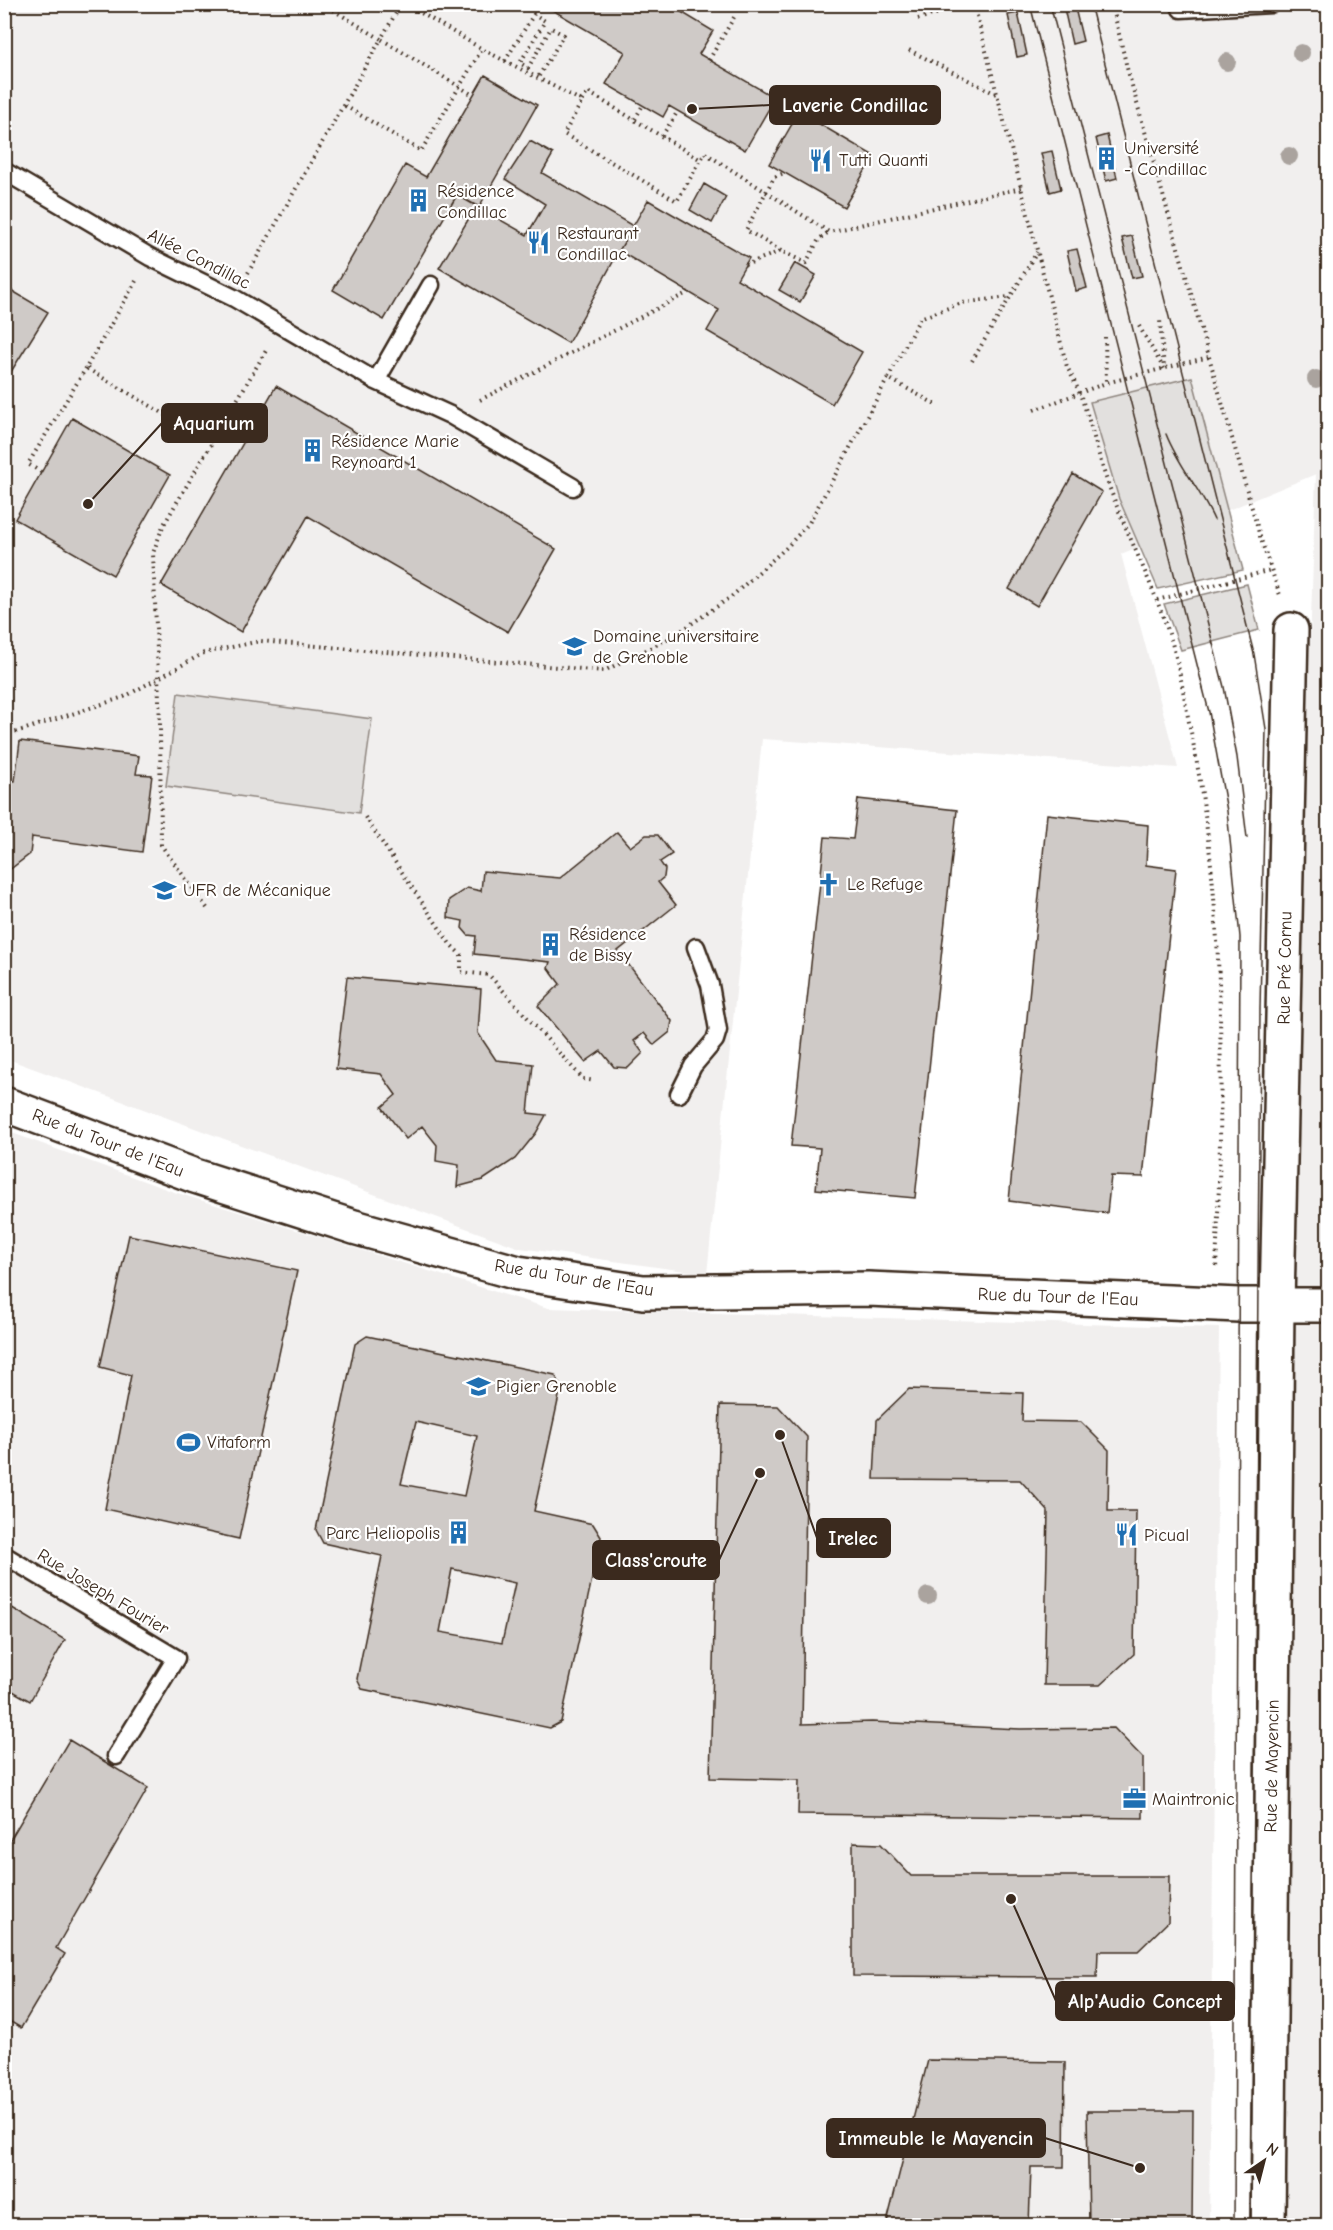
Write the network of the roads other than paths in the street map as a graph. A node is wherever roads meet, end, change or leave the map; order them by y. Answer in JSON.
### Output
{"nodes":[{"id":1,"x":1182,"y":4,"type":"edge"},
{"id":2,"x":1272,"y":4,"type":"edge"},
{"id":3,"x":4,"y":171,"type":"edge"},
{"id":4,"x":430,"y":285,"type":"dead end"},
{"id":5,"x":376,"y":381,"type":"junction"},
{"id":6,"x":573,"y":487,"type":"dead end"},
{"id":7,"x":1291,"y":630,"type":"road end"},
{"id":8,"x":696,"y":947,"type":"dead end"},
{"id":9,"x":679,"y":1094,"type":"dead end"},
{"id":10,"x":4,"y":1104,"type":"edge"},
{"id":11,"x":1329,"y":1305,"type":"edge"},
{"id":12,"x":1277,"y":1306,"type":"junction"},
{"id":13,"x":4,"y":1555,"type":"edge"},
{"id":14,"x":116,"y":1756,"type":"dead end"},
{"id":15,"x":1268,"y":2226,"type":"edge"}],
"edges":[{"from":1,"to":2,"type":"lane"},
{"from":3,"to":5,"type":"lane","name":"Allée Condillac"},
{"from":4,"to":5,"type":"lane"},
{"from":5,"to":6,"type":"lane","name":"Allée Condillac"},
{"from":7,"to":12,"type":"street","name":"Rue Pré Cornu"},
{"from":8,"to":9,"type":"lane"},
{"from":10,"to":12,"type":"street","name":"Rue du Tour de l'Eau"},
{"from":11,"to":12,"type":"street","name":"Rue du Tour de l'Eau"},
{"from":12,"to":15,"type":"street","name":"Rue de Mayencin"},
{"from":13,"to":14,"type":"lane","name":"Rue Joseph Fourier"}]}
